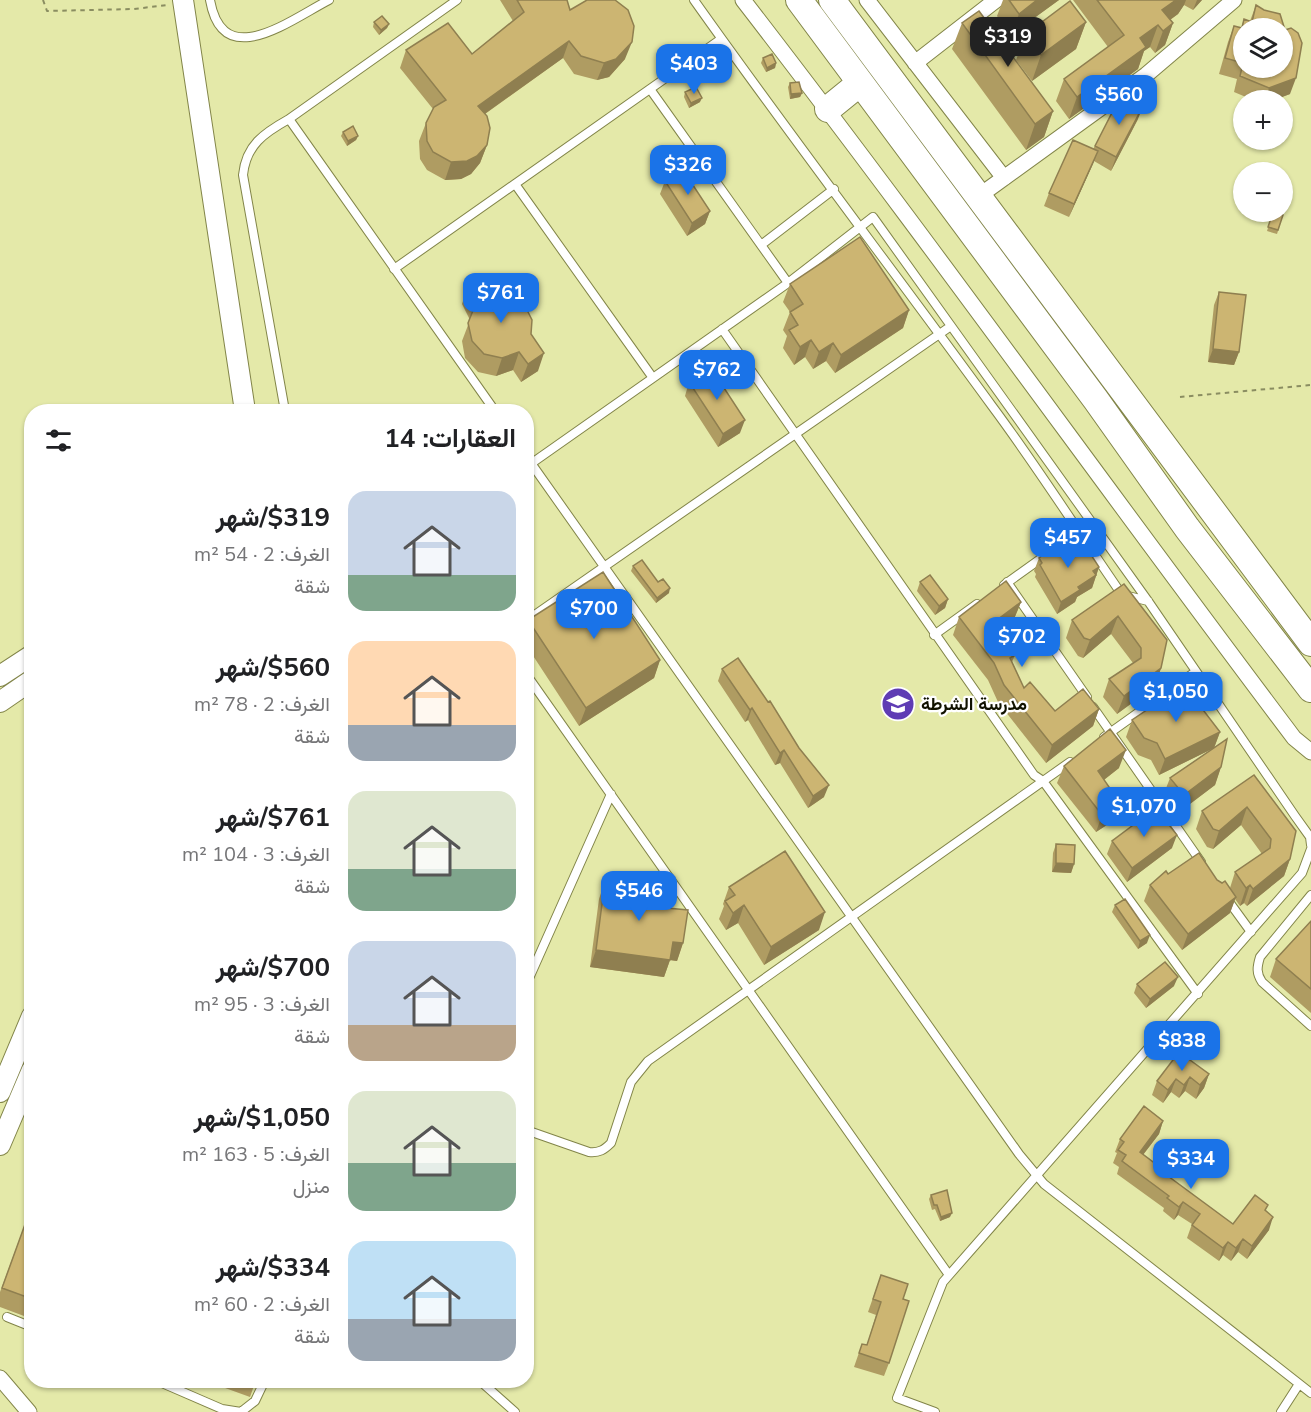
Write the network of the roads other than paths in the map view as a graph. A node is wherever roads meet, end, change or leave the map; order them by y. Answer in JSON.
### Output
{"nodes":[{"id":1,"x":210,"y":0,"type":"edge"},
{"id":2,"x":329,"y":0,"type":"edge"},
{"id":3,"x":457,"y":0,"type":"edge"},
{"id":4,"x":694,"y":0,"type":"edge"},
{"id":5,"x":743,"y":0,"type":"edge"},
{"id":6,"x":799,"y":0,"type":"edge"},
{"id":7,"x":867,"y":0,"type":"edge"},
{"id":8,"x":996,"y":0,"type":"edge"},
{"id":9,"x":1234,"y":0,"type":"edge"},
{"id":10,"x":183,"y":1,"type":"edge"},
{"id":11,"x":839,"y":8,"type":"edge"},
{"id":12,"x":721,"y":39,"type":"junction"},
{"id":13,"x":915,"y":63,"type":"junction"},
{"id":14,"x":860,"y":83,"type":"junction"},
{"id":15,"x":650,"y":89,"type":"junction"},
{"id":16,"x":828,"y":109,"type":"junction"},
{"id":17,"x":289,"y":118,"type":"junction"},
{"id":18,"x":1004,"y":178,"type":"junction"},
{"id":19,"x":515,"y":184,"type":"junction"},
{"id":20,"x":834,"y":189,"type":"junction"},
{"id":21,"x":979,"y":195,"type":"junction"},
{"id":22,"x":860,"y":228,"type":"junction"},
{"id":23,"x":761,"y":245,"type":"junction"},
{"id":24,"x":394,"y":269,"type":"junction"},
{"id":25,"x":788,"y":283,"type":"junction"},
{"id":26,"x":951,"y":326,"type":"junction"},
{"id":27,"x":722,"y":329,"type":"junction"},
{"id":28,"x":939,"y":334,"type":"junction"},
{"id":29,"x":653,"y":378,"type":"junction"},
{"id":30,"x":244,"y":404,"type":"edge"},
{"id":31,"x":284,"y":404,"type":"edge"},
{"id":32,"x":490,"y":404,"type":"edge"},
{"id":33,"x":796,"y":434,"type":"junction"},
{"id":34,"x":534,"y":457,"type":"edge"},
{"id":35,"x":534,"y":467,"type":"edge"},
{"id":36,"x":1078,"y":532,"type":"junction"},
{"id":37,"x":605,"y":567,"type":"junction"},
{"id":38,"x":1007,"y":582,"type":"junction"},
{"id":39,"x":998,"y":589,"type":"edge"},
{"id":40,"x":989,"y":596,"type":"edge"},
{"id":41,"x":1148,"y":601,"type":"junction"},
{"id":42,"x":534,"y":616,"type":"edge"},
{"id":43,"x":934,"y":634,"type":"junction"},
{"id":44,"x":1311,"y":643,"type":"edge"},
{"id":45,"x":24,"y":660,"type":"edge"},
{"id":46,"x":1195,"y":672,"type":"junction"},
{"id":47,"x":0,"y":676,"type":"edge"},
{"id":48,"x":534,"y":685,"type":"edge"},
{"id":49,"x":24,"y":686,"type":"edge"},
{"id":50,"x":1311,"y":689,"type":"edge"},
{"id":51,"x":0,"y":702,"type":"edge"},
{"id":52,"x":1111,"y":732,"type":"junction"},
{"id":53,"x":1094,"y":745,"type":"edge"},
{"id":54,"x":1311,"y":752,"type":"edge"},
{"id":55,"x":1077,"y":757,"type":"edge"},
{"id":56,"x":1043,"y":781,"type":"junction"},
{"id":57,"x":611,"y":794,"type":"junction"},
{"id":58,"x":1311,"y":847,"type":"edge"},
{"id":59,"x":1204,"y":866,"type":"edge"},
{"id":60,"x":1224,"y":894,"type":"edge"},
{"id":61,"x":1311,"y":895,"type":"edge"},
{"id":62,"x":852,"y":918,"type":"junction"},
{"id":63,"x":1251,"y":932,"type":"junction"},
{"id":64,"x":534,"y":967,"type":"edge"},
{"id":65,"x":749,"y":990,"type":"junction"},
{"id":66,"x":1198,"y":994,"type":"junction"},
{"id":67,"x":1311,"y":1026,"type":"edge"},
{"id":68,"x":24,"y":1035,"type":"edge"},
{"id":69,"x":24,"y":1089,"type":"edge"},
{"id":70,"x":0,"y":1092,"type":"edge"},
{"id":71,"x":534,"y":1133,"type":"edge"},
{"id":72,"x":0,"y":1145,"type":"edge"},
{"id":73,"x":1037,"y":1175,"type":"junction"},
{"id":74,"x":949,"y":1275,"type":"junction"},
{"id":75,"x":7,"y":1317,"type":"dead end"},
{"id":76,"x":24,"y":1324,"type":"edge"},
{"id":77,"x":0,"y":1378,"type":"edge"},
{"id":78,"x":1299,"y":1384,"type":"junction"},
{"id":79,"x":174,"y":1388,"type":"edge"},
{"id":80,"x":261,"y":1388,"type":"edge"},
{"id":81,"x":488,"y":1388,"type":"edge"},
{"id":82,"x":1311,"y":1394,"type":"edge"},
{"id":83,"x":29,"y":1412,"type":"edge"},
{"id":84,"x":516,"y":1412,"type":"edge"},
{"id":85,"x":934,"y":1412,"type":"edge"},
{"id":86,"x":1281,"y":1412,"type":"edge"}],
"edges":[{"from":1,"to":2,"type":"lane"},
{"from":3,"to":17,"type":"lane"},
{"from":4,"to":12,"type":"lane"},
{"from":5,"to":16,"type":"street"},
{"from":6,"to":14,"type":"highway"},
{"from":7,"to":11,"type":"street"},
{"from":7,"to":13,"type":"street"},
{"from":8,"to":13,"type":"street"},
{"from":9,"to":18,"type":"street"},
{"from":10,"to":30,"type":"street"},
{"from":11,"to":21,"type":"highway"},
{"from":12,"to":15,"type":"lane"},
{"from":12,"to":20,"type":"lane"},
{"from":13,"to":18,"type":"street"},
{"from":14,"to":16,"type":"highway"},
{"from":14,"to":50,"type":"highway"},
{"from":15,"to":19,"type":"lane"},
{"from":15,"to":23,"type":"lane"},
{"from":16,"to":54,"type":"street"},
{"from":17,"to":24,"type":"lane"},
{"from":17,"to":31,"type":"lane"},
{"from":18,"to":21,"type":"street"},
{"from":19,"to":24,"type":"lane"},
{"from":19,"to":29,"type":"lane"},
{"from":20,"to":22,"type":"lane"},
{"from":20,"to":23,"type":"lane"},
{"from":21,"to":44,"type":"highway"},
{"from":22,"to":25,"type":"lane"},
{"from":22,"to":26,"type":"lane"},
{"from":22,"to":28,"type":"lane"},
{"from":23,"to":25,"type":"lane"},
{"from":24,"to":32,"type":"lane"},
{"from":25,"to":27,"type":"lane"},
{"from":26,"to":28,"type":"lane"},
{"from":26,"to":41,"type":"lane"},
{"from":27,"to":29,"type":"lane"},
{"from":27,"to":33,"type":"lane"},
{"from":28,"to":33,"type":"lane"},
{"from":28,"to":36,"type":"lane"},
{"from":29,"to":34,"type":"lane"},
{"from":33,"to":37,"type":"lane"},
{"from":33,"to":43,"type":"lane"},
{"from":35,"to":37,"type":"lane"},
{"from":36,"to":38,"type":"lane"},
{"from":36,"to":41,"type":"lane"},
{"from":37,"to":42,"type":"lane"},
{"from":37,"to":62,"type":"lane"},
{"from":38,"to":39,"type":"lane"},
{"from":38,"to":52,"type":"lane"},
{"from":40,"to":43,"type":"lane"},
{"from":41,"to":46,"type":"lane"},
{"from":43,"to":56,"type":"lane"},
{"from":45,"to":47,"type":"street"},
{"from":46,"to":52,"type":"lane"},
{"from":46,"to":58,"type":"lane"},
{"from":48,"to":57,"type":"lane"},
{"from":49,"to":51,"type":"street"},
{"from":52,"to":53,"type":"lane"},
{"from":52,"to":59,"type":"lane"},
{"from":55,"to":56,"type":"lane"},
{"from":56,"to":62,"type":"lane"},
{"from":56,"to":66,"type":"lane"},
{"from":57,"to":64,"type":"lane"},
{"from":57,"to":65,"type":"lane"},
{"from":58,"to":63,"type":"lane"},
{"from":60,"to":63,"type":"lane"},
{"from":61,"to":67,"type":"lane"},
{"from":62,"to":65,"type":"lane"},
{"from":62,"to":73,"type":"lane"},
{"from":63,"to":66,"type":"lane"},
{"from":65,"to":71,"type":"lane"},
{"from":65,"to":74,"type":"lane"},
{"from":66,"to":73,"type":"lane"},
{"from":68,"to":70,"type":"street"},
{"from":69,"to":72,"type":"street"},
{"from":73,"to":74,"type":"lane"},
{"from":73,"to":78,"type":"lane"},
{"from":74,"to":85,"type":"lane"},
{"from":75,"to":76,"type":"lane"},
{"from":77,"to":83,"type":"street"},
{"from":78,"to":82,"type":"lane"},
{"from":78,"to":86,"type":"lane"},
{"from":79,"to":80,"type":"lane"},
{"from":81,"to":84,"type":"lane"}]}
